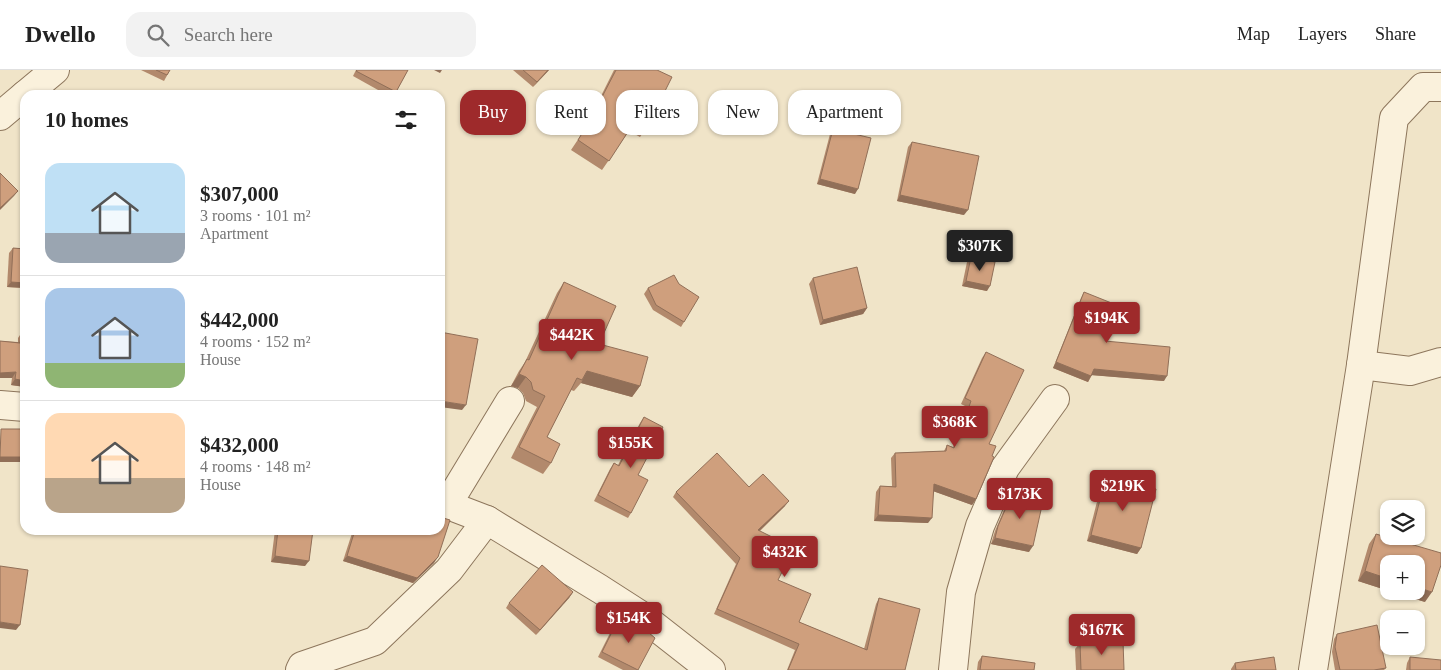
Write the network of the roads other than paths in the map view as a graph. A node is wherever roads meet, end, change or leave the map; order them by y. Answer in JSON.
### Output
{"nodes":[{"id":1,"x":55,"y":70,"type":"edge"},
{"id":2,"x":1441,"y":87,"type":"edge"},
{"id":3,"x":31,"y":90,"type":"edge"},
{"id":4,"x":20,"y":99,"type":"edge"},
{"id":5,"x":0,"y":116,"type":"edge"},
{"id":6,"x":1441,"y":362,"type":"edge"},
{"id":7,"x":1361,"y":365,"type":"junction"},
{"id":8,"x":1055,"y":399,"type":"dead end"},
{"id":9,"x":510,"y":401,"type":"dead end"},
{"id":10,"x":0,"y":405,"type":"edge"},
{"id":11,"x":20,"y":407,"type":"edge"},
{"id":12,"x":445,"y":502,"type":"edge"},
{"id":13,"x":445,"y":504,"type":"edge"},
{"id":14,"x":487,"y":520,"type":"junction"},
{"id":15,"x":300,"y":670,"type":"edge"},
{"id":16,"x":711,"y":670,"type":"edge"},
{"id":17,"x":953,"y":670,"type":"edge"},
{"id":18,"x":1313,"y":670,"type":"edge"}],
"edges":[{"from":1,"to":3,"type":"street"},
{"from":2,"to":7,"type":"street"},
{"from":4,"to":5,"type":"street"},
{"from":6,"to":7,"type":"street"},
{"from":7,"to":18,"type":"street"},
{"from":8,"to":17,"type":"street"},
{"from":9,"to":12,"type":"street"},
{"from":10,"to":11,"type":"street"},
{"from":13,"to":14,"type":"street"},
{"from":14,"to":15,"type":"street"},
{"from":14,"to":16,"type":"street"}]}
